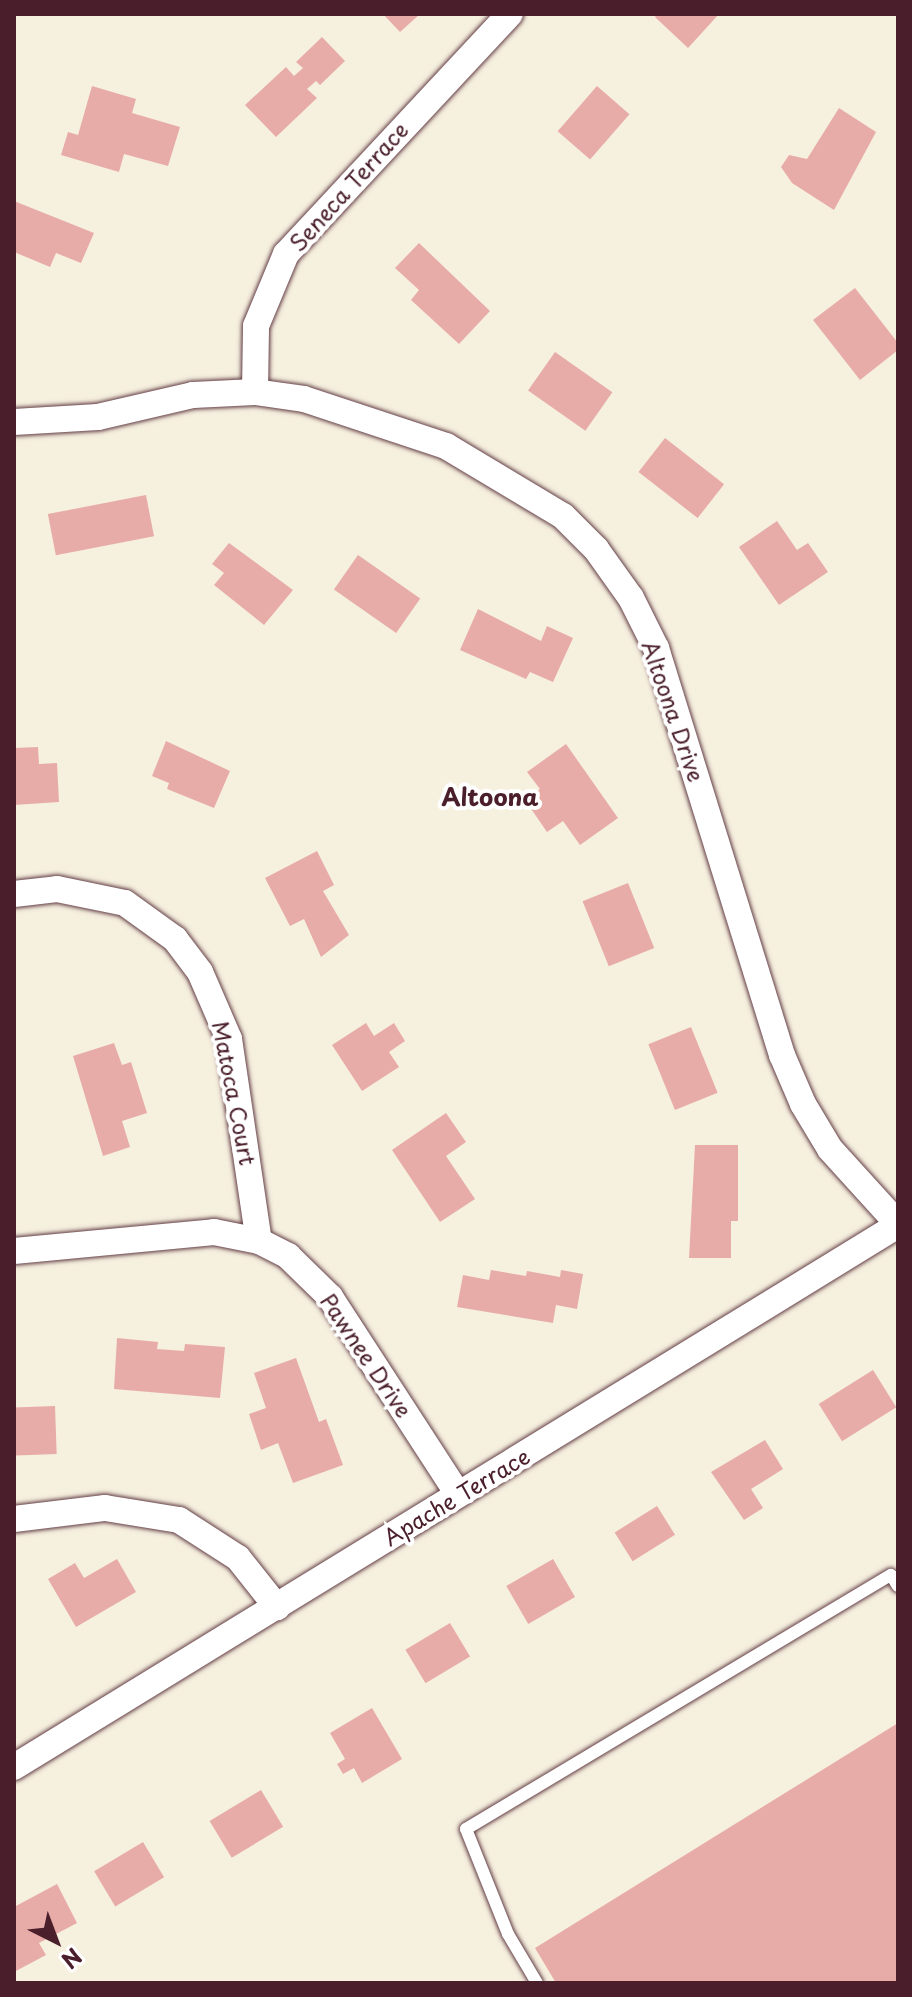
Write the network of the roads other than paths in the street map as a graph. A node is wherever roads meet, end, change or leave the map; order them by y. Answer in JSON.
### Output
{"nodes":[{"id":1,"x":510,"y":14,"type":"edge"},
{"id":2,"x":255,"y":392,"type":"junction"},
{"id":3,"x":14,"y":422,"type":"edge"},
{"id":4,"x":14,"y":894,"type":"edge"},
{"id":5,"x":898,"y":1224,"type":"edge"},
{"id":6,"x":259,"y":1241,"type":"junction"},
{"id":7,"x":14,"y":1251,"type":"edge"},
{"id":8,"x":458,"y":1494,"type":"junction"},
{"id":9,"x":14,"y":1519,"type":"edge"},
{"id":10,"x":898,"y":1586,"type":"edge"},
{"id":11,"x":277,"y":1607,"type":"junction"},
{"id":12,"x":14,"y":1767,"type":"edge"},
{"id":13,"x":537,"y":1983,"type":"edge"}],
"edges":[{"from":1,"to":2,"type":"street","name":"Seneca Terrace"},
{"from":2,"to":3,"type":"street","name":"Altoona Drive"},
{"from":2,"to":5,"type":"street","name":"Altoona Drive"},
{"from":4,"to":6,"type":"street","name":"Matoca Court"},
{"from":5,"to":8,"type":"street","name":"Apache Terrace"},
{"from":6,"to":7,"type":"street","name":"Pawnee Drive"},
{"from":6,"to":8,"type":"street","name":"Pawnee Drive"},
{"from":8,"to":11,"type":"street","name":"Apache Terrace"},
{"from":9,"to":11,"type":"street"},
{"from":10,"to":13,"type":"lane"},
{"from":11,"to":12,"type":"street","name":"Apache Terrace"}]}
